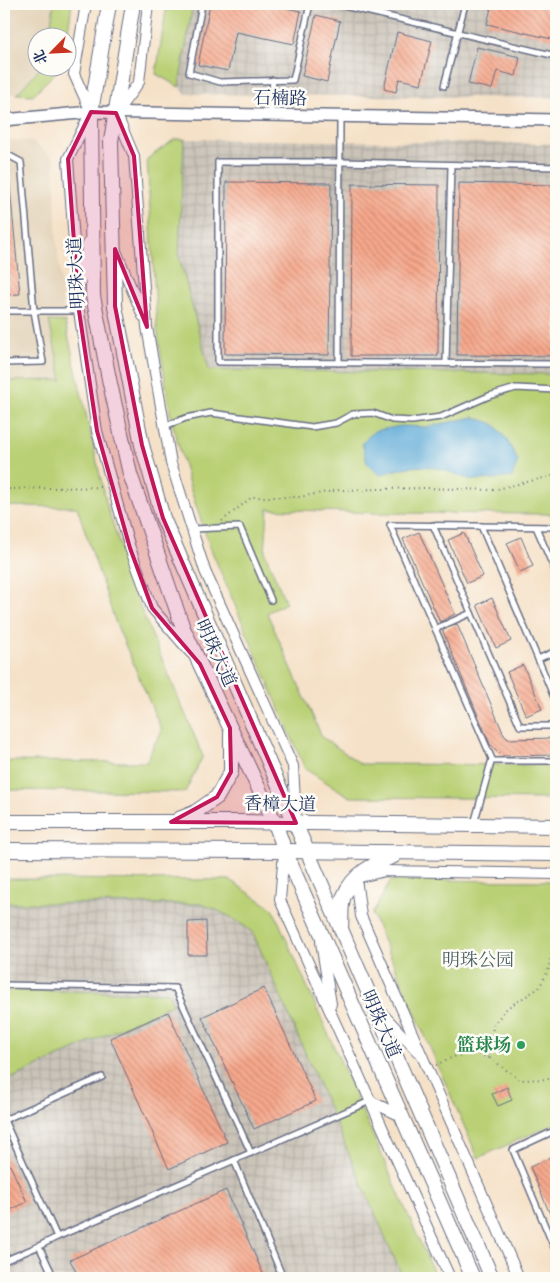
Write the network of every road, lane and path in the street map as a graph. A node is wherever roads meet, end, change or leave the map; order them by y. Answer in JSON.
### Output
{"nodes":[{"id":1,"x":86,"y":4,"type":"edge"},
{"id":2,"x":109,"y":4,"type":"edge"},
{"id":3,"x":133,"y":4,"type":"edge"},
{"id":4,"x":148,"y":4,"type":"edge"},
{"id":5,"x":202,"y":4,"type":"edge"},
{"id":6,"x":310,"y":4,"type":"edge"},
{"id":7,"x":336,"y":4,"type":"edge"},
{"id":8,"x":465,"y":4,"type":"edge"},
{"id":9,"x":458,"y":32,"type":"junction"},
{"id":10,"x":556,"y":56,"type":"edge"},
{"id":11,"x":273,"y":80,"type":"junction"},
{"id":12,"x":444,"y":86,"type":"dead end"},
{"id":13,"x":91,"y":112,"type":"junction"},
{"id":14,"x":116,"y":113,"type":"junction"},
{"id":15,"x":270,"y":115,"type":"junction"},
{"id":16,"x":340,"y":117,"type":"junction"},
{"id":17,"x":4,"y":120,"type":"edge"},
{"id":18,"x":556,"y":120,"type":"edge"},
{"id":19,"x":4,"y":155,"type":"edge"},
{"id":20,"x":340,"y":162,"type":"junction"},
{"id":21,"x":451,"y":165,"type":"junction"},
{"id":22,"x":556,"y":167,"type":"edge"},
{"id":23,"x":93,"y":217,"type":"junction"},
{"id":24,"x":113,"y":244,"type":"junction"},
{"id":25,"x":78,"y":297,"type":"junction"},
{"id":26,"x":4,"y":311,"type":"edge"},
{"id":27,"x":34,"y":311,"type":"junction"},
{"id":28,"x":79,"y":311,"type":"junction"},
{"id":29,"x":147,"y":326,"type":"junction"},
{"id":30,"x":4,"y":363,"type":"edge"},
{"id":31,"x":339,"y":363,"type":"junction"},
{"id":32,"x":446,"y":364,"type":"junction"},
{"id":33,"x":556,"y":364,"type":"edge"},
{"id":34,"x":556,"y":390,"type":"edge"},
{"id":35,"x":164,"y":426,"type":"junction"},
{"id":36,"x":556,"y":475,"type":"edge"},
{"id":37,"x":113,"y":487,"type":"junction"},
{"id":38,"x":4,"y":489,"type":"edge"},
{"id":39,"x":433,"y":525,"type":"junction"},
{"id":40,"x":481,"y":526,"type":"junction"},
{"id":41,"x":536,"y":527,"type":"junction"},
{"id":42,"x":556,"y":527,"type":"edge"},
{"id":43,"x":213,"y":528,"type":"junction"},
{"id":44,"x":192,"y":529,"type":"junction"},
{"id":45,"x":556,"y":573,"type":"edge"},
{"id":46,"x":271,"y":600,"type":"dead end"},
{"id":47,"x":471,"y":613,"type":"junction"},
{"id":48,"x":435,"y":629,"type":"junction"},
{"id":49,"x":556,"y":651,"type":"edge"},
{"id":50,"x":538,"y":659,"type":"junction"},
{"id":51,"x":200,"y":664,"type":"junction"},
{"id":52,"x":556,"y":702,"type":"edge"},
{"id":53,"x":556,"y":726,"type":"edge"},
{"id":54,"x":230,"y":728,"type":"junction"},
{"id":55,"x":492,"y":761,"type":"junction"},
{"id":56,"x":556,"y":761,"type":"edge"},
{"id":57,"x":4,"y":822,"type":"edge"},
{"id":58,"x":171,"y":822,"type":"junction"},
{"id":59,"x":275,"y":823,"type":"junction"},
{"id":60,"x":296,"y":823,"type":"junction"},
{"id":61,"x":473,"y":825,"type":"junction"},
{"id":62,"x":556,"y":826,"type":"edge"},
{"id":63,"x":4,"y":850,"type":"edge"},
{"id":64,"x":285,"y":851,"type":"junction"},
{"id":65,"x":307,"y":851,"type":"junction"},
{"id":66,"x":402,"y":853,"type":"junction"},
{"id":67,"x":556,"y":854,"type":"edge"},
{"id":68,"x":556,"y":874,"type":"edge"},
{"id":69,"x":356,"y":878,"type":"junction"},
{"id":70,"x":320,"y":931,"type":"junction"},
{"id":71,"x":341,"y":931,"type":"junction"},
{"id":72,"x":556,"y":945,"type":"edge"},
{"id":73,"x":4,"y":985,"type":"edge"},
{"id":74,"x":372,"y":1003,"type":"junction"},
{"id":75,"x":333,"y":1019,"type":"junction"},
{"id":76,"x":422,"y":1057,"type":"junction"},
{"id":77,"x":490,"y":1058,"type":"junction"},
{"id":78,"x":427,"y":1069,"type":"junction"},
{"id":79,"x":102,"y":1077,"type":"dead end"},
{"id":80,"x":556,"y":1077,"type":"edge"},
{"id":81,"x":370,"y":1101,"type":"junction"},
{"id":82,"x":401,"y":1116,"type":"junction"},
{"id":83,"x":4,"y":1120,"type":"edge"},
{"id":84,"x":556,"y":1130,"type":"edge"},
{"id":85,"x":251,"y":1153,"type":"junction"},
{"id":86,"x":234,"y":1160,"type":"junction"},
{"id":87,"x":57,"y":1237,"type":"junction"},
{"id":88,"x":40,"y":1246,"type":"junction"},
{"id":89,"x":556,"y":1252,"type":"edge"},
{"id":90,"x":4,"y":1261,"type":"edge"},
{"id":91,"x":54,"y":1278,"type":"edge"},
{"id":92,"x":284,"y":1278,"type":"edge"},
{"id":93,"x":450,"y":1278,"type":"edge"},
{"id":94,"x":473,"y":1278,"type":"edge"},
{"id":95,"x":492,"y":1278,"type":"edge"},
{"id":96,"x":519,"y":1278,"type":"edge"}],
"edges":[{"from":1,"to":13,"type":"street"},
{"from":2,"to":13,"type":"main road","name":"明珠大道"},
{"from":3,"to":14,"type":"main road","name":"明珠大道"},
{"from":4,"to":14,"type":"street"},
{"from":5,"to":11,"type":"lane"},
{"from":6,"to":11,"type":"lane"},
{"from":7,"to":9,"type":"lane"},
{"from":8,"to":9,"type":"lane"},
{"from":9,"to":10,"type":"lane"},
{"from":9,"to":12,"type":"lane"},
{"from":11,"to":15,"type":"lane"},
{"from":13,"to":14,"type":"street","name":"石楠路"},
{"from":13,"to":17,"type":"street","name":"石楠路"},
{"from":13,"to":23,"type":"main road","name":"明珠大道"},
{"from":13,"to":25,"type":"street"},
{"from":14,"to":15,"type":"street","name":"石楠路"},
{"from":14,"to":24,"type":"main road","name":"明珠大道"},
{"from":14,"to":29,"type":"street"},
{"from":15,"to":16,"type":"street","name":"石楠路"},
{"from":16,"to":18,"type":"street","name":"石楠路"},
{"from":16,"to":20,"type":"lane"},
{"from":19,"to":27,"type":"lane"},
{"from":20,"to":21,"type":"lane"},
{"from":20,"to":31,"type":"lane"},
{"from":20,"to":31,"type":"lane"},
{"from":21,"to":22,"type":"lane"},
{"from":21,"to":32,"type":"lane"},
{"from":23,"to":25,"type":"street"},
{"from":23,"to":51,"type":"main road","name":"明珠大道"},
{"from":24,"to":29,"type":"street"},
{"from":24,"to":60,"type":"main road","name":"明珠大道"},
{"from":25,"to":28,"type":"street"},
{"from":26,"to":27,"type":"lane"},
{"from":27,"to":28,"type":"lane"},
{"from":27,"to":30,"type":"lane"},
{"from":28,"to":37,"type":"street"},
{"from":29,"to":35,"type":"street"},
{"from":31,"to":32,"type":"lane"},
{"from":32,"to":33,"type":"lane"},
{"from":34,"to":35,"type":"lane"},
{"from":35,"to":44,"type":"street"},
{"from":36,"to":43,"type":"path"},
{"from":37,"to":38,"type":"path"},
{"from":37,"to":51,"type":"street"},
{"from":39,"to":40,"type":"lane"},
{"from":39,"to":47,"type":"lane"},
{"from":39,"to":48,"type":"lane"},
{"from":40,"to":41,"type":"lane"},
{"from":40,"to":50,"type":"lane"},
{"from":41,"to":42,"type":"lane"},
{"from":41,"to":45,"type":"lane"},
{"from":43,"to":44,"type":"lane"},
{"from":43,"to":46,"type":"lane"},
{"from":44,"to":60,"type":"street"},
{"from":47,"to":48,"type":"lane"},
{"from":47,"to":53,"type":"lane"},
{"from":48,"to":55,"type":"lane"},
{"from":49,"to":50,"type":"lane"},
{"from":50,"to":52,"type":"lane"},
{"from":51,"to":54,"type":"main road","name":"明珠大道"},
{"from":54,"to":58,"type":"main road"},
{"from":54,"to":59,"type":"main road","name":"明珠大道"},
{"from":55,"to":56,"type":"lane"},
{"from":55,"to":61,"type":"lane"},
{"from":57,"to":58,"type":"main road","name":"香樟大道"},
{"from":58,"to":59,"type":"main road","name":"香樟大道"},
{"from":59,"to":60,"type":"main road","name":"香樟大道"},
{"from":59,"to":64,"type":"main road","name":"明珠大道"},
{"from":60,"to":61,"type":"main road","name":"香樟大道"},
{"from":60,"to":65,"type":"main road","name":"明珠大道"},
{"from":61,"to":62,"type":"main road","name":"香樟大道"},
{"from":63,"to":64,"type":"main road"},
{"from":64,"to":65,"type":"main road"},
{"from":64,"to":70,"type":"main road","name":"明珠大道"},
{"from":64,"to":75,"type":"street"},
{"from":65,"to":66,"type":"main road"},
{"from":65,"to":71,"type":"main road","name":"明珠大道"},
{"from":66,"to":67,"type":"main road"},
{"from":66,"to":69,"type":"main road"},
{"from":68,"to":69,"type":"street"},
{"from":69,"to":71,"type":"main road"},
{"from":69,"to":76,"type":"street"},
{"from":70,"to":75,"type":"street"},
{"from":70,"to":82,"type":"main road","name":"明珠大道"},
{"from":71,"to":74,"type":"main road","name":"明珠大道"},
{"from":72,"to":77,"type":"path"},
{"from":73,"to":85,"type":"lane"},
{"from":74,"to":76,"type":"street"},
{"from":74,"to":95,"type":"main road","name":"明珠大道"},
{"from":75,"to":81,"type":"street"},
{"from":76,"to":78,"type":"street"},
{"from":77,"to":78,"type":"path"},
{"from":77,"to":80,"type":"path"},
{"from":78,"to":96,"type":"street"},
{"from":79,"to":83,"type":"lane"},
{"from":81,"to":82,"type":"street"},
{"from":81,"to":85,"type":"lane"},
{"from":81,"to":93,"type":"street"},
{"from":82,"to":94,"type":"main road","name":"明珠大道"},
{"from":83,"to":87,"type":"lane"},
{"from":84,"to":89,"type":"lane"},
{"from":85,"to":86,"type":"lane"},
{"from":86,"to":87,"type":"lane"},
{"from":86,"to":92,"type":"lane"},
{"from":87,"to":88,"type":"lane"},
{"from":88,"to":90,"type":"lane"},
{"from":88,"to":91,"type":"lane"}]}
